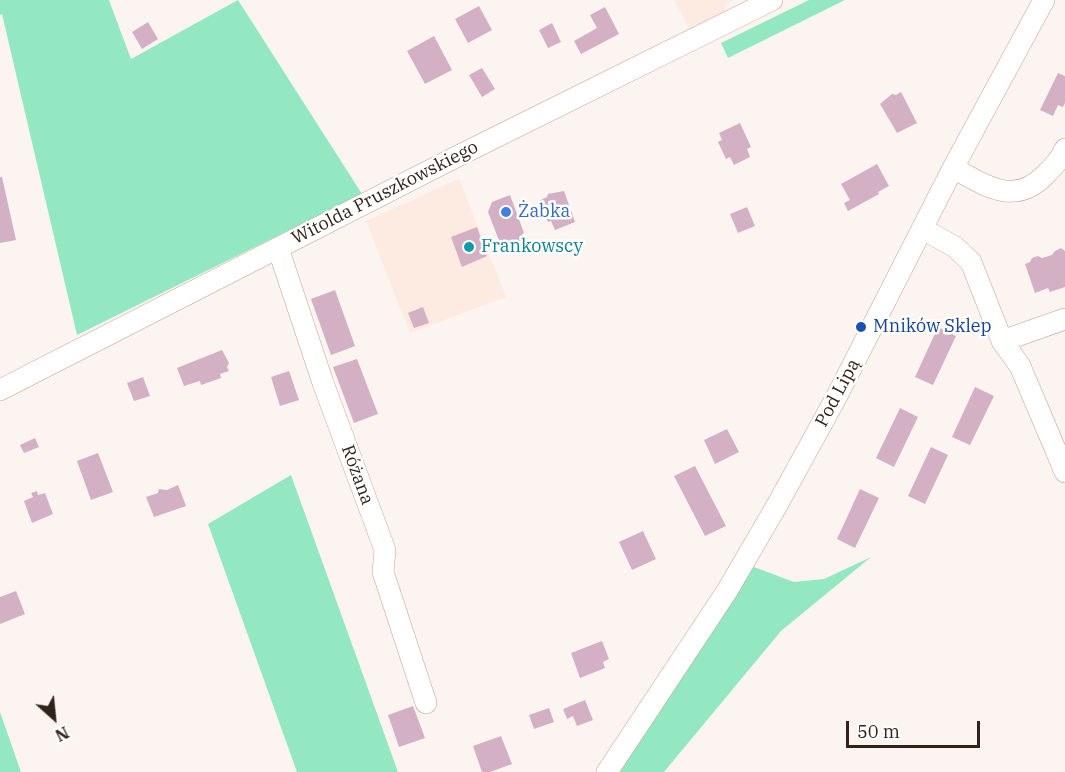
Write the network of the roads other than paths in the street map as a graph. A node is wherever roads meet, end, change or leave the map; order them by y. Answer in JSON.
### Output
{"nodes":[{"id":1,"x":772,"y":0,"type":"edge"},
{"id":2,"x":1044,"y":0,"type":"edge"},
{"id":3,"x":1065,"y":149,"type":"edge"},
{"id":4,"x":953,"y":168,"type":"junction"},
{"id":5,"x":923,"y":229,"type":"junction"},
{"id":6,"x":279,"y":248,"type":"junction"},
{"id":7,"x":1065,"y":319,"type":"edge"},
{"id":8,"x":1002,"y":341,"type":"junction"},
{"id":9,"x":0,"y":390,"type":"edge"},
{"id":10,"x":1065,"y":472,"type":"edge"},
{"id":11,"x":426,"y":703,"type":"dead end"},
{"id":12,"x":607,"y":772,"type":"edge"}],
"edges":[{"from":1,"to":6,"type":"street","name":"Witolda Pruszkowskiego"},
{"from":2,"to":4,"type":"street","name":"Pod Lipą"},
{"from":3,"to":4,"type":"street"},
{"from":4,"to":5,"type":"street","name":"Pod Lipą"},
{"from":5,"to":8,"type":"street"},
{"from":5,"to":12,"type":"street","name":"Pod Lipą"},
{"from":6,"to":9,"type":"street","name":"Witolda Pruszkowskiego"},
{"from":6,"to":11,"type":"street","name":"Różana"},
{"from":7,"to":8,"type":"street"},
{"from":8,"to":10,"type":"street"}]}
